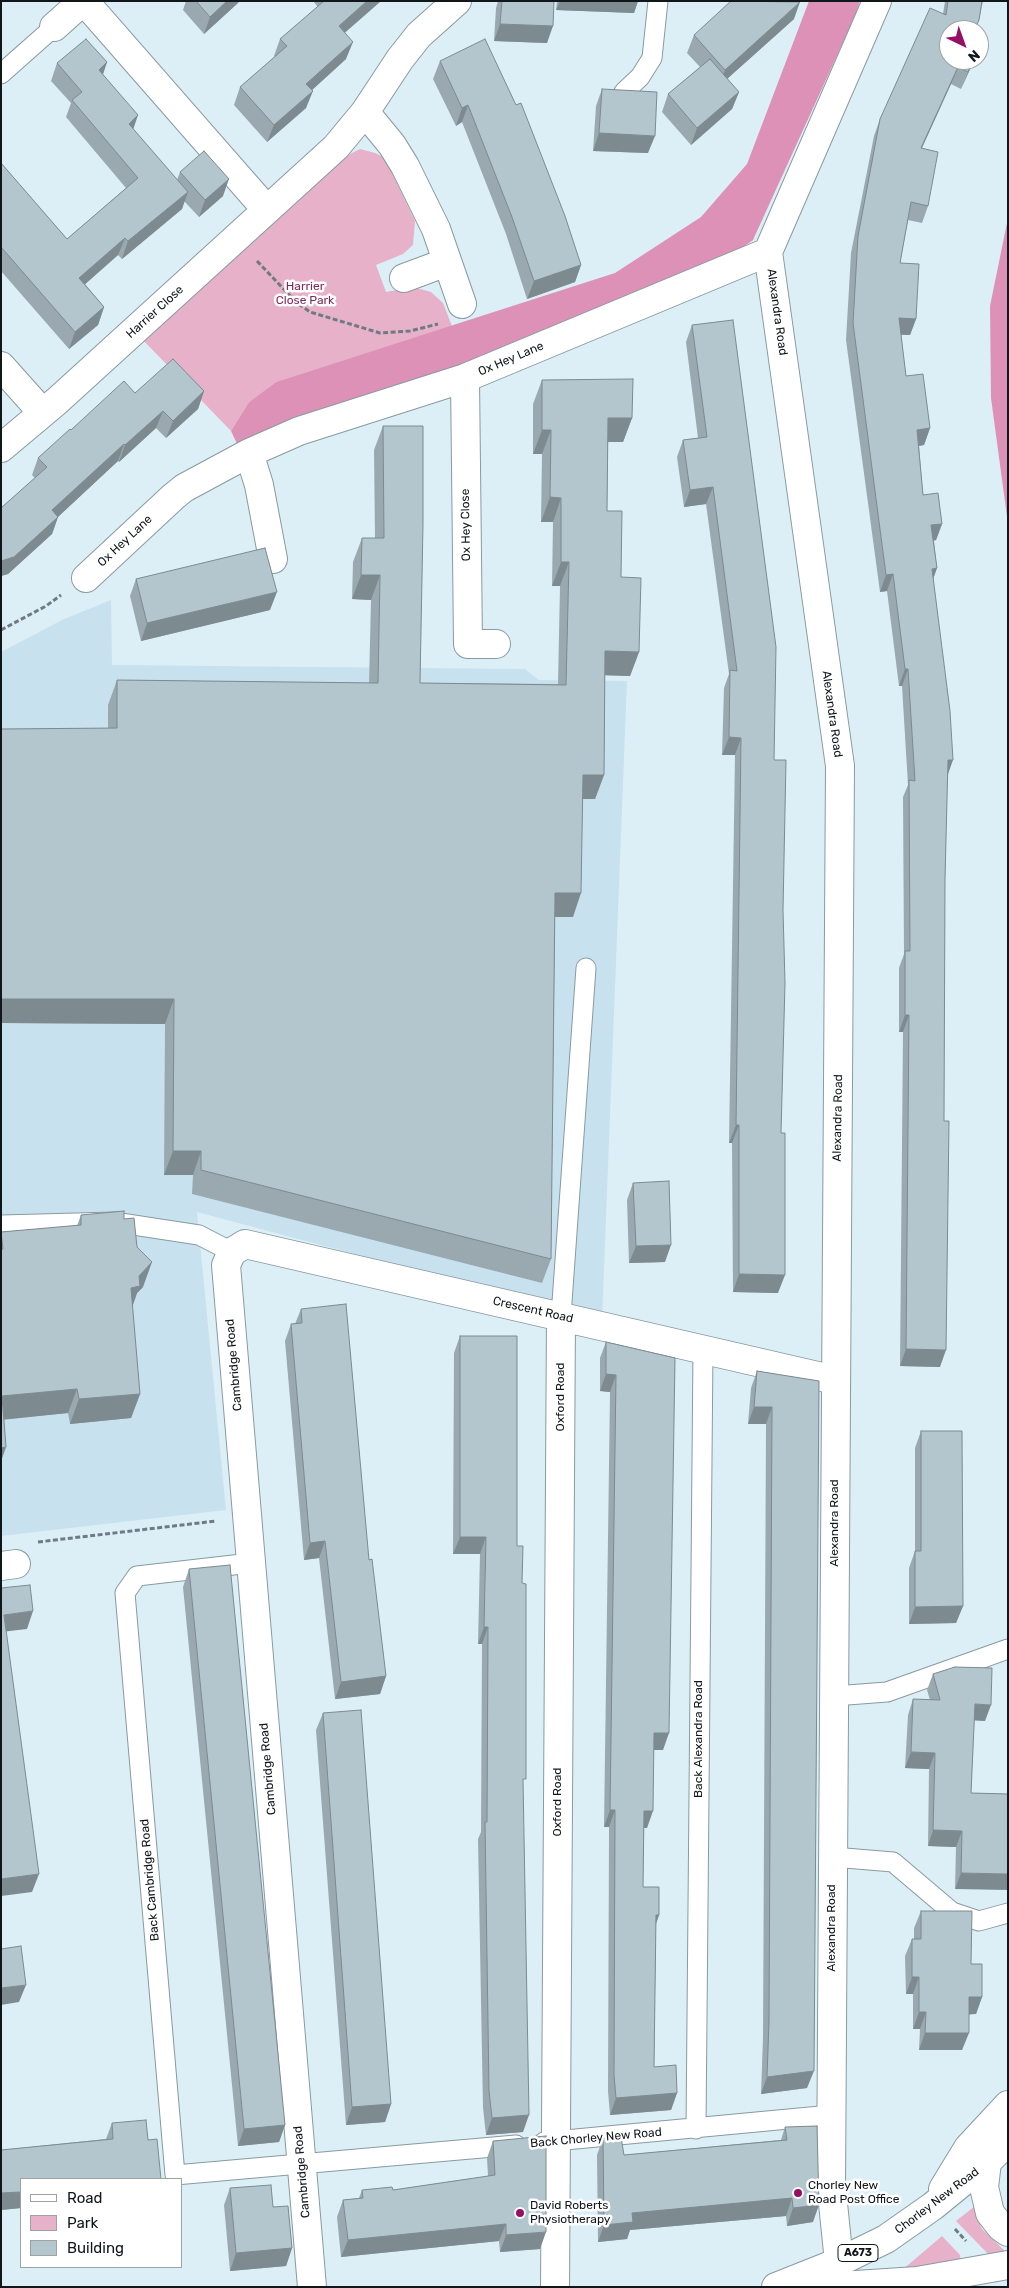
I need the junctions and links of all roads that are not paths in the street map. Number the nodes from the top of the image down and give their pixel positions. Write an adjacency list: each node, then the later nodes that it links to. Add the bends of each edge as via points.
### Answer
1 (83, 1): 5 (main road); 9 (main road)
2 (457, 1): 8 (main road, Harrier Close, via 419,34)
3 (658, 1): 7 (lane, via 652,58 640,77)
4 (877, 1): 10 (main road, Alexandra Road)
5 (54, 27): 6 (lane)
6 (1, 74)
7 (624, 92)
8 (366, 112): 9 (main road, Harrier Close, via 336,147); 11 (main road, via 405,166 436,228)
9 (266, 210): 16 (main road, Harrier Close)
10 (768, 252): 15 (main road, Ox Hey Lane); 27 (main road, Alexandra Road, via 840,766)
11 (447, 262): 12 (main road); 13 (main road)
12 (404, 278)
13 (462, 304)
14 (1, 366): 16 (main road)
15 (465, 378): 18 (main road, Ox Hey Lane, via 299,431); 21 (main road, Ox Hey Close, via 468,644)
16 (42, 412): 17 (main road, Harrier Close)
17 (1, 448)
18 (249, 453): 19 (main road, via 259,485); 20 (main road, Ox Hey Lane, via 184,488)
19 (273, 559)
20 (86, 578)
21 (496, 644)
22 (586, 968): 25 (lane)
23 (1, 1225): 24 (lane, via 114,1222 199,1235)
24 (232, 1252): 25 (main road, Crescent Road, via 245,1244); 28 (main road, Cambridge Road, via 226,1265)
25 (561, 1316): 26 (main road, Crescent Road); 36 (main road, Oxford Road)
26 (702, 1349): 27 (main road, Crescent Road); 35 (lane, Back Alexandra Road)
27 (835, 1380): 30 (main road, Alexandra Road)
28 (251, 1562): 39 (main road, Cambridge Road); 39 (lane, Back Cambridge Road, via 137,1576 125,1593 175,2174)
29 (1008, 1649): 30 (lane, via 887,1692)
30 (834, 1696): 31 (main road, Alexandra Road)
31 (833, 1857): 32 (lane, via 893,1862 952,1912 979,1921); 34 (main road, Alexandra Road)
32 (1008, 1912)
33 (1008, 2105): 40 (main road, A673, via 968,2148)
34 (831, 2116): 35 (lane, Back Chorley New Road); 42 (main road, Alexandra Road, via 831,2184)
35 (696, 2129): 36 (lane, Back Chorley New Road)
36 (555, 2141): 39 (lane, Back Chorley New Road); 45 (main road, Oxford Road)
37 (1008, 2141): 38 (main road, Chorley New Road / A673)
38 (987, 2162): 40 (main road, Chorley New Road / A673); 41 (main road, Chorley New Road, via 984,2186 990,2213)
39 (302, 2163): 44 (main road, Cambridge Road)
40 (933, 2206): 42 (main road, Chorley New Road / A673, via 886,2239)
41 (1008, 2232)
42 (839, 2262): 46 (main road, Chorley New Road / A673)
43 (1008, 2265): 47 (main road, via 917,2281)
44 (312, 2287)
45 (555, 2287)
46 (776, 2287)
47 (825, 2287)

